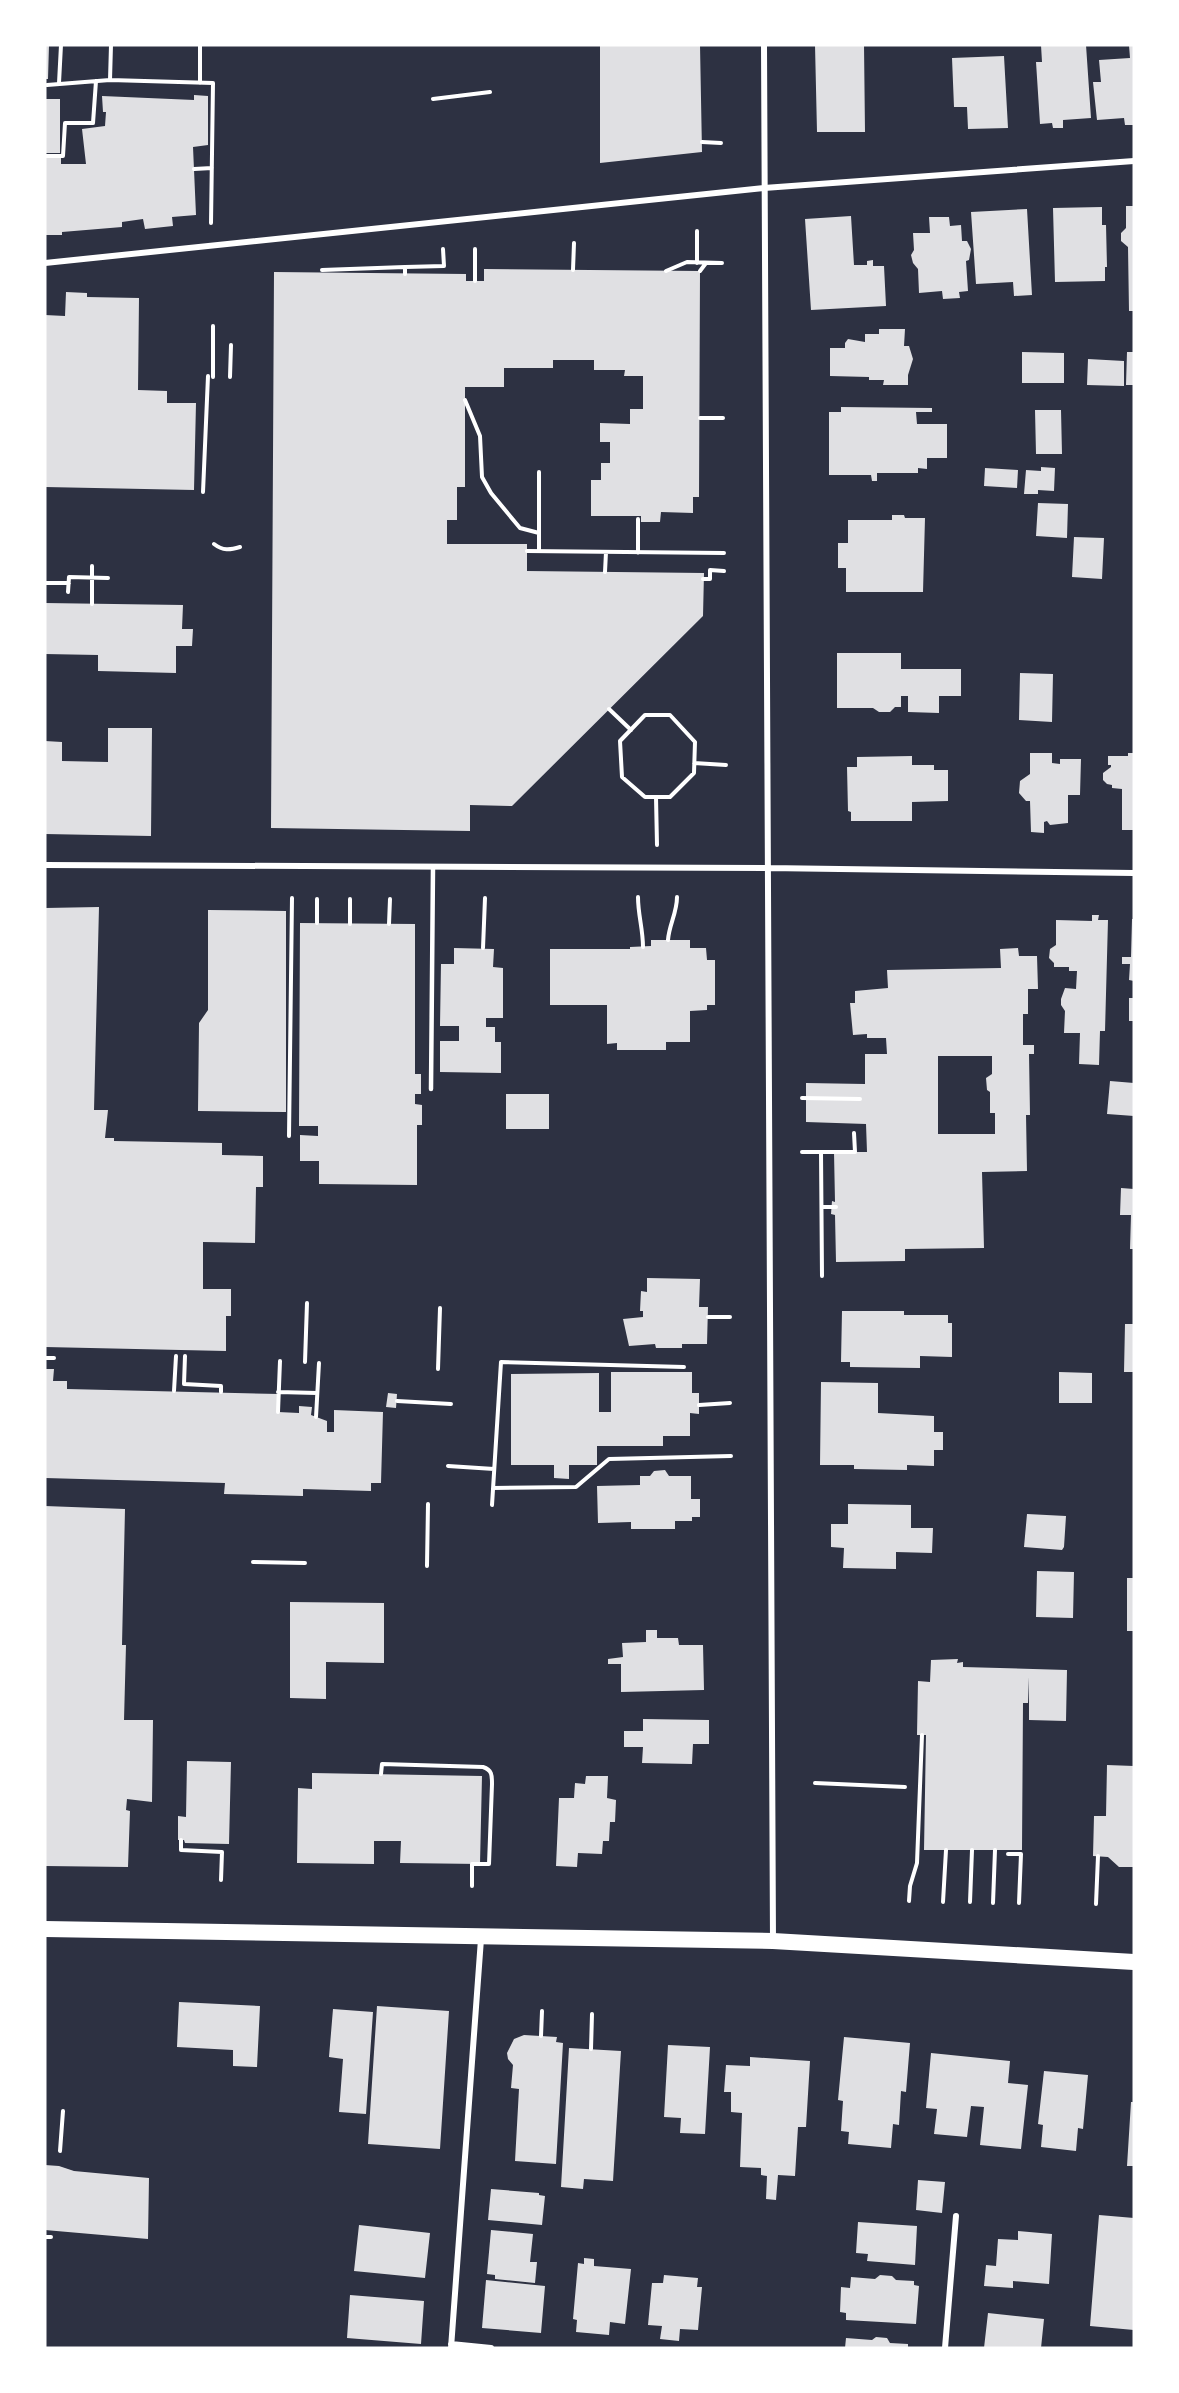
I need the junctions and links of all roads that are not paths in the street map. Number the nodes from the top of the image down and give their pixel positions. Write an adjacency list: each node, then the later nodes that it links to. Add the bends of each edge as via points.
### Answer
1 (764, 45): 3 (street)
2 (1134, 161): 3 (street)
3 (764, 188): 4 (street); 7 (street)
4 (45, 263)
5 (45, 865): 6 (street)
6 (433, 867): 7 (street); 9 (lane)
7 (768, 868): 8 (street); 12 (street)
8 (1134, 873)
9 (431, 1089)
10 (45, 1929): 11 (highway)
11 (481, 1935): 12 (highway); 15 (street)
12 (773, 1941): 13 (highway)
13 (1134, 1962)
14 (956, 2216): 17 (street)
15 (451, 2346): 16 (street)
16 (491, 2348)
17 (945, 2348)

